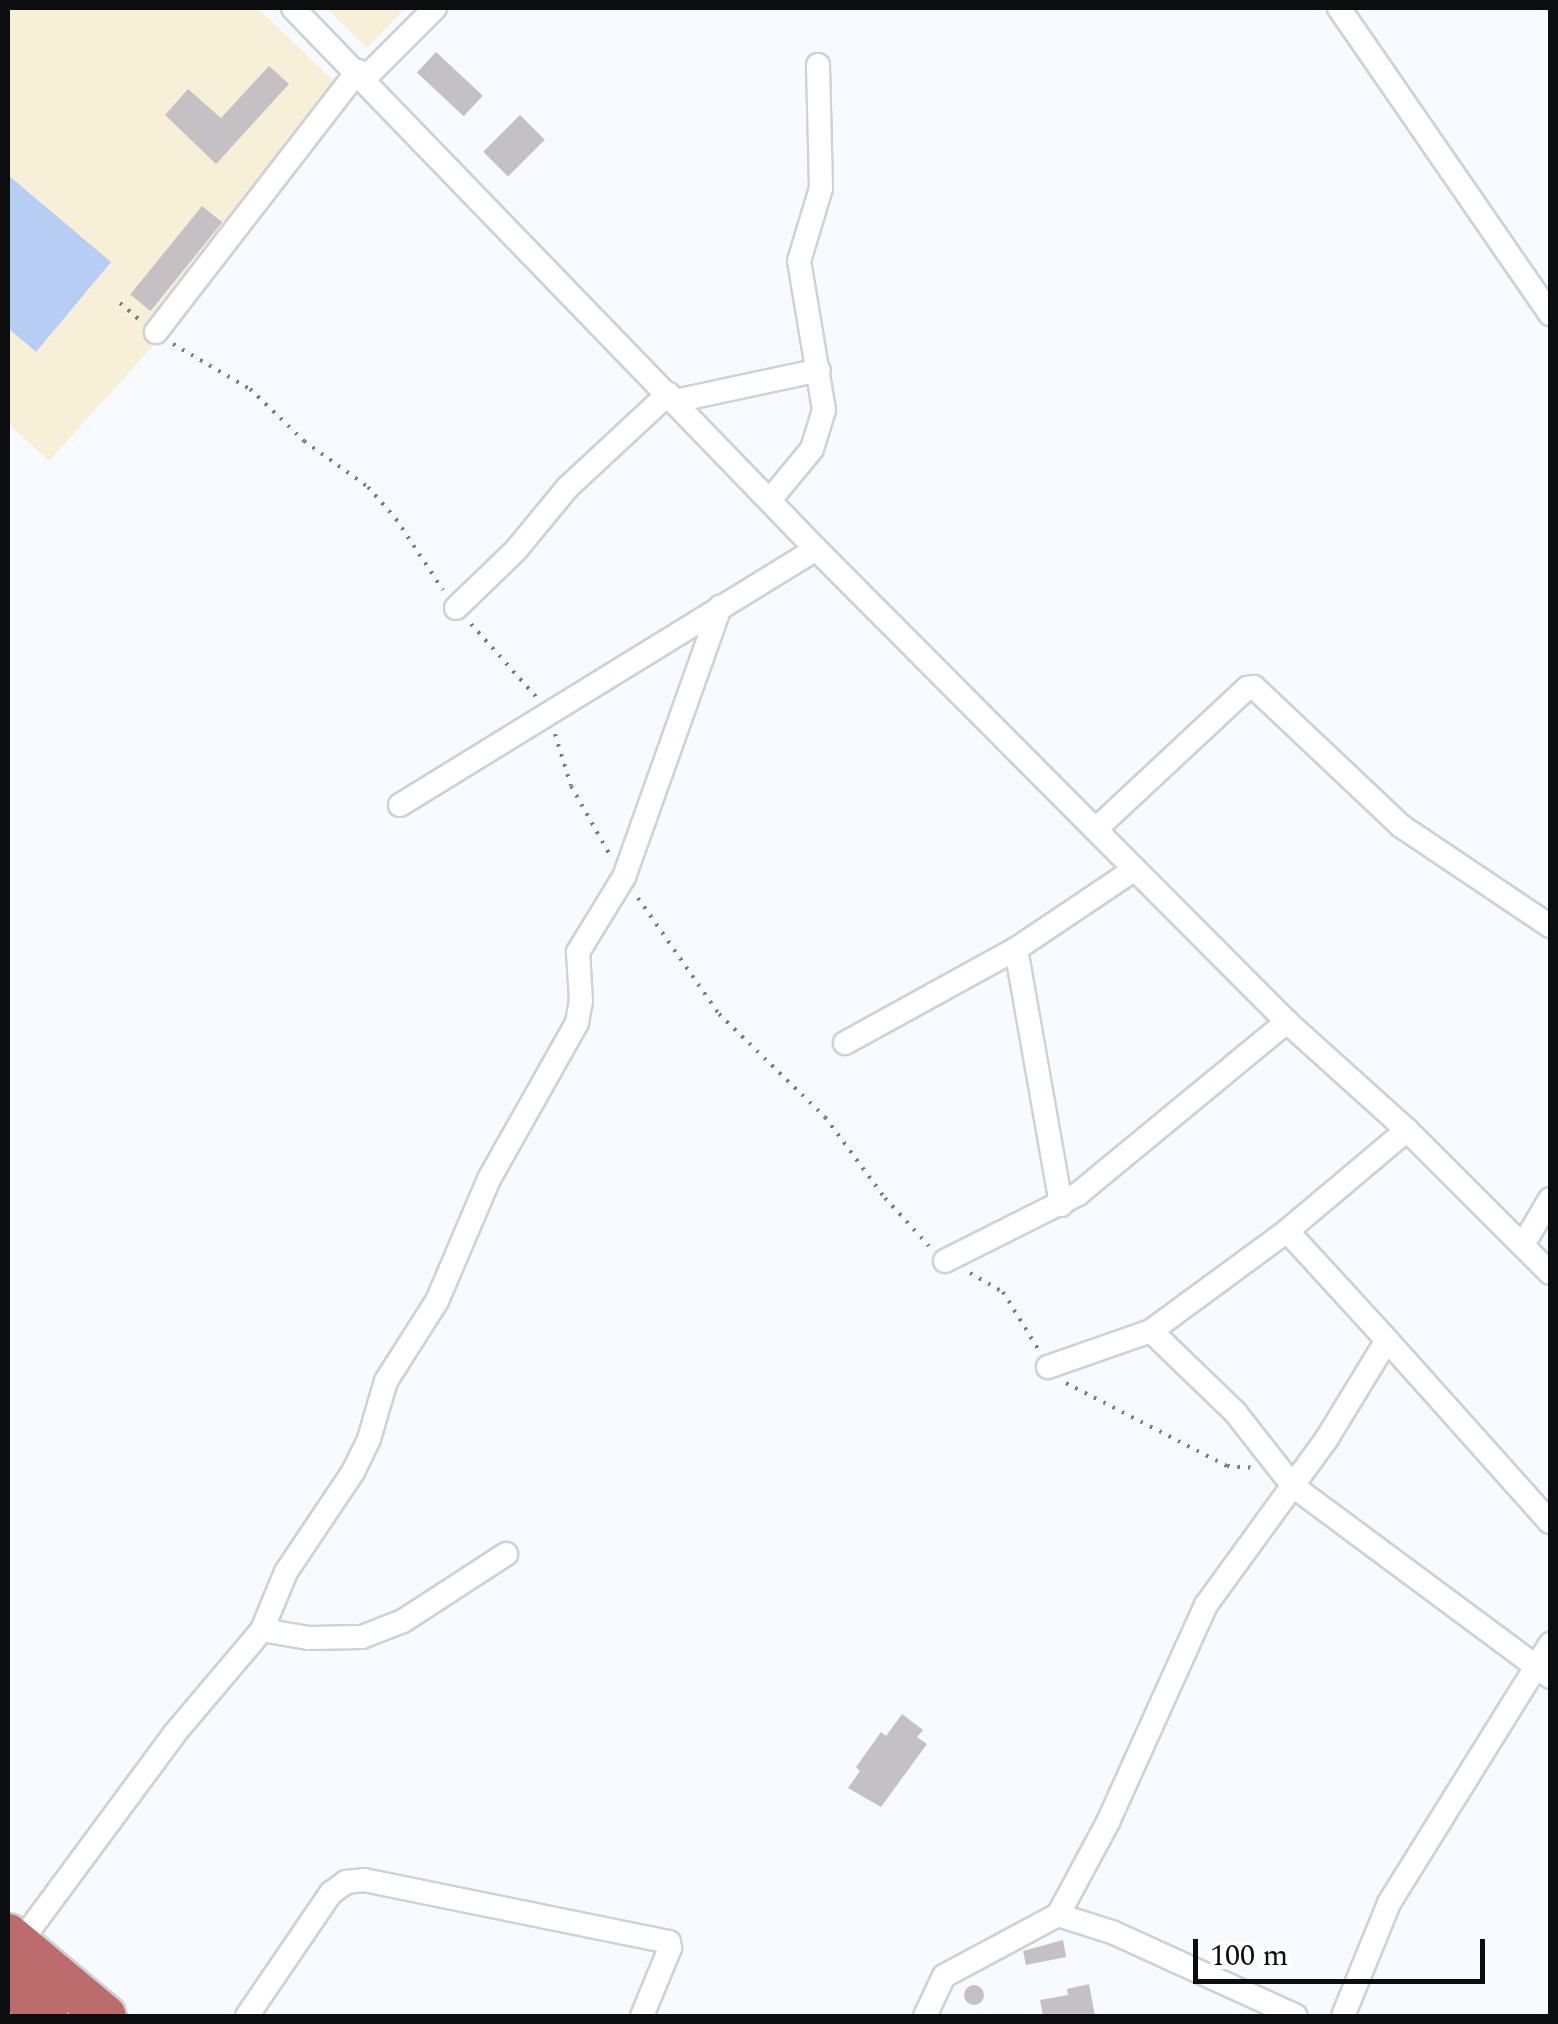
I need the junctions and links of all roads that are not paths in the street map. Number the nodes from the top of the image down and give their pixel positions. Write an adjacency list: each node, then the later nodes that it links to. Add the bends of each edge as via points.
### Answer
1 (294, 8): 5 (street)
2 (434, 8): 5 (street)
3 (1339, 8): 6 (street)
4 (818, 65): 8 (street, via 821,188 799,261)
5 (361, 74): 7 (street); 9 (street)
6 (1550, 314)
7 (156, 332)
8 (819, 370): 9 (street); 10 (street, via 820,430)
9 (671, 398): 10 (street); 13 (street, via 568,487)
10 (770, 500): 11 (street)
11 (816, 549): 12 (street); 15 (street)
12 (720, 606): 14 (street); 34 (street, via 624,877 578,952 577,1024 488,1178 437,1301 386,1381 353,1472 286,1572)
13 (456, 608)
14 (400, 805)
15 (1096, 830): 16 (street); 17 (street, via 1254,687 1390,816)
16 (1135, 868): 18 (street); 19 (street)
17 (1550, 926)
18 (1016, 948): 20 (street); 23 (street)
19 (1288, 1022): 21 (street); 23 (street)
20 (845, 1042)
21 (1407, 1130): 24 (street); 25 (street)
22 (1550, 1200): 25 (street)
23 (1061, 1204): 26 (street)
24 (1287, 1232): 28 (street); 29 (street)
25 (1524, 1243): 27 (street)
26 (945, 1261)
27 (1550, 1273)
28 (1151, 1331): 30 (street); 31 (street, via 1235,1412)
29 (1387, 1340): 31 (street); 32 (street)
30 (1048, 1367)
31 (1293, 1486): 36 (street); 37 (street, via 1206,1606)
32 (1550, 1522)
33 (506, 1554): 34 (street, via 402,1621 362,1638)
34 (262, 1630): 38 (street, via 174,1733)
35 (1550, 1644): 36 (street)
36 (1544, 1671): 46 (street, via 1388,1902)
37 (1058, 1915): 39 (street, via 1112,1932); 44 (street, via 944,1976)
38 (11, 1954): 40 (highway); 41 (highway)
39 (1268, 2009): 45 (street)
40 (48, 2016)
41 (106, 2016)
42 (247, 2016): 43 (street, via 332,1893 364,1880 669,1942)
43 (642, 2016)
44 (925, 2016)
45 (1296, 2016)
46 (1344, 2016)

